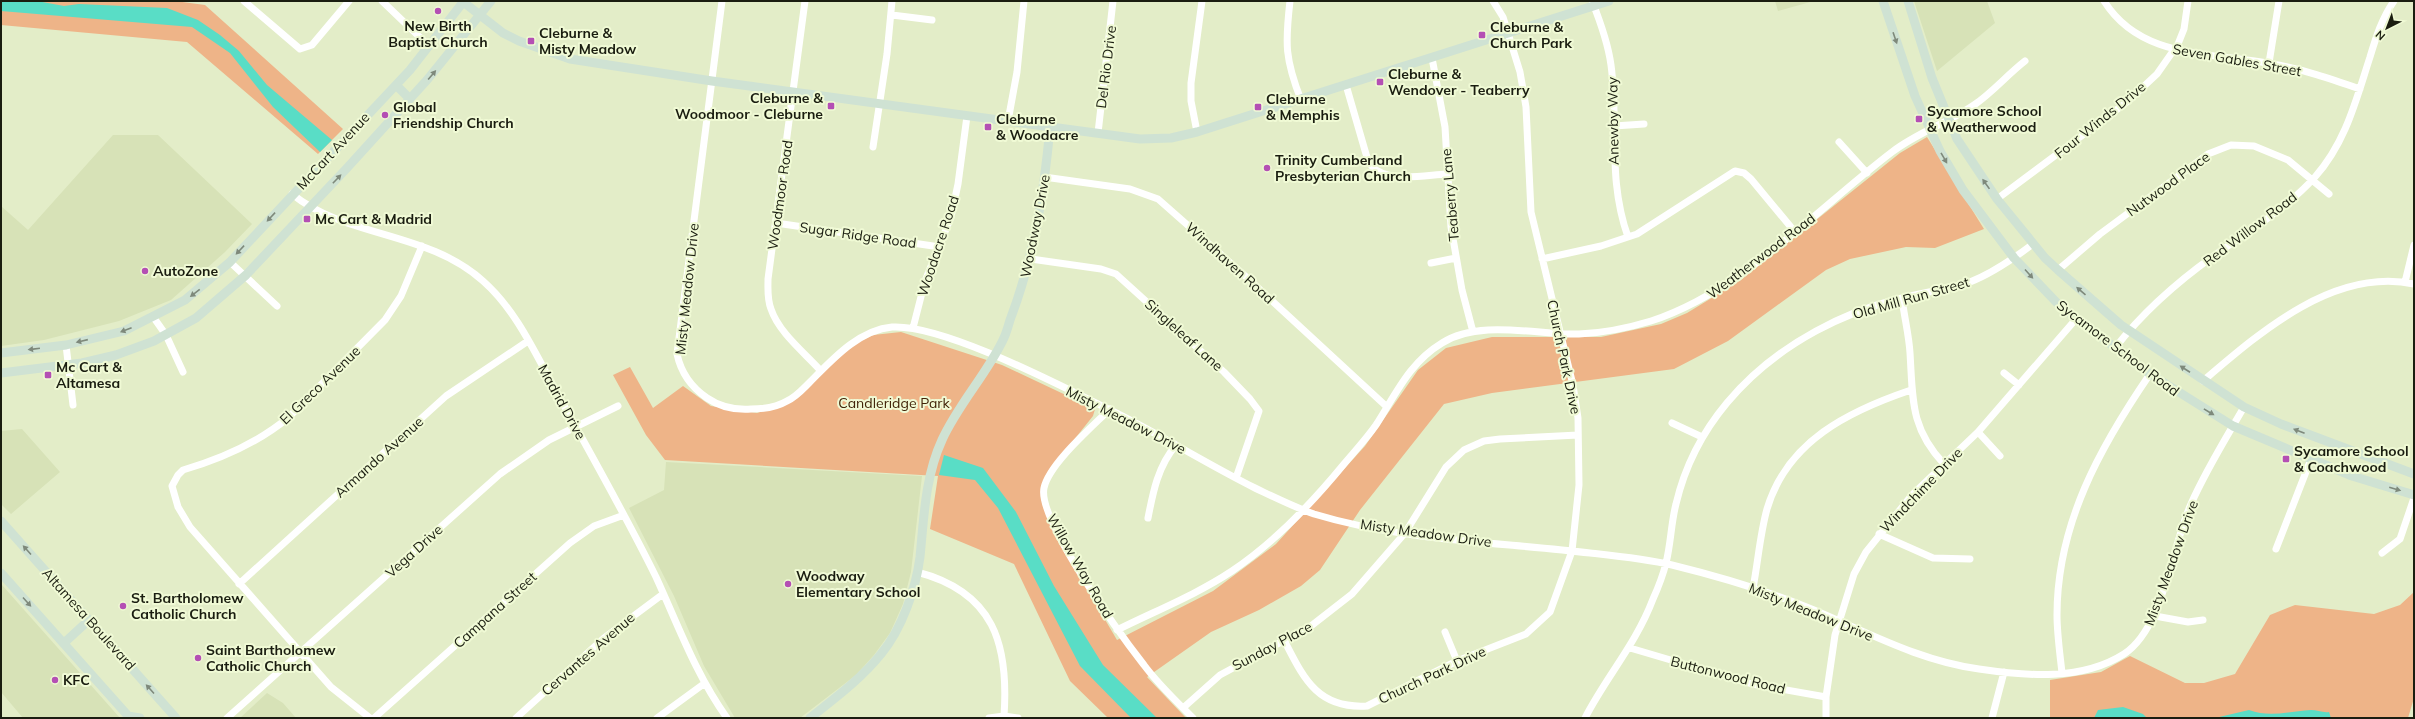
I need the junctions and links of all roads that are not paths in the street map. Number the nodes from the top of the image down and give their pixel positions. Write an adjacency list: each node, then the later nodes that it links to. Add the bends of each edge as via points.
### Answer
1 (244, 1): 2 (street, via 300,49 312,44)
2 (349, 1)
3 (382, 1): 26 (street)
4 (463, 1): 23 (main road); 26 (main road, McCart Avenue)
5 (491, 1): 23 (main road, McCart Avenue)
6 (722, 1): 31 (street, Misty Meadow Drive)
7 (805, 1): 35 (street, Woodmoor Road)
8 (892, 1): 22 (street)
9 (1024, 1): 41 (street, via 1017,72)
10 (1113, 1): 47 (street, Del Rio Drive)
11 (1202, 1): 46 (street, via 1191,83 1191,101)
12 (1290, 1): 37 (street, via 1287,58)
13 (1493, 1): 25 (street, Church Park Drive)
14 (1609, 1): 21 (main road)
15 (1883, 1): 45 (main road, Sycamore School Road, one-way to 45, via 1914,96)
16 (1908, 1): 40 (main road, Sycamore School Road)
17 (2104, 1): 27 (street, Seven Gables Street, via 2119,20 2133,31 2153,43)
18 (2188, 1): 27 (street, Four Winds Drive, via 2184,28)
19 (2279, 1): 30 (street)
20 (2394, 1): 34 (street, Red Willow Road, via 2376,36)
21 (1593, 3): 25 (main road); 43 (street, Anewby Way, via 1612,66)
22 (892, 14): 24 (street); 38 (street)
23 (478, 15): 31 (main road, via 519,42 570,59); 36 (main road, McCart Avenue, one-way to 23)
24 (932, 20)
25 (1509, 33): 28 (main road); 68 (street, Church Park Drive, via 1526,106 1528,189)
26 (429, 46): 32 (main road, McCart Avenue)
27 (2174, 50): 30 (street, Seven Gables Street); 56 (street, Four Winds Drive, via 2157,74 2127,102)
28 (1432, 58): 33 (main road); 51 (street, Teaberry Lane, via 1445,127)
29 (2025, 61): 40 (street, Weatherwood Road, via 1977,103)
30 (2269, 63): 34 (street, Seven Gables Street, via 2296,68)
31 (712, 81): 35 (main road); 90 (street, Misty Meadow Drive, via 679,332 679,365 691,384 708,399 725,407 746,410 786,402)
32 (396, 85): 36 (main road); 54 (main road, McCart Avenue)
33 (1346, 85): 37 (main road); 51 (street, via 1370,165 1388,175)
34 (2360, 89): 53 (street, Red Willow Road, via 2343,137)
35 (793, 92): 38 (main road); 58 (street, Woodmoor Road)
36 (410, 99): 57 (main road, McCart Avenue, one-way to 36)
37 (1300, 100): 46 (main road)
38 (879, 104): 39 (main road); 49 (street)
39 (967, 116): 41 (main road); 64 (street, Woodacre Road, via 958,184)
40 (1948, 120): 45 (street, Weatherwood Road); 56 (main road, Sycamore School Road, one-way to 40, via 1957,139)
41 (1008, 121): 44 (main road)
42 (1644, 124): 43 (street)
43 (1614, 126): 60 (street, Anewby Way, via 1613,164 1616,193)
44 (1050, 127): 47 (main road); 52 (main road, Woodway Drive)
45 (1929, 128): 50 (street, Weatherwood Road); 66 (main road, Sycamore School Road, one-way to 66, via 1963,190)
46 (1197, 132): 47 (main road, via 1156,139)
47 (1098, 134)
48 (1839, 142): 50 (street)
49 (873, 147)
50 (1867, 173): 59 (street, Weatherwood Road)
51 (1447, 174): 65 (street, Teaberry Lane)
52 (1044, 177): 67 (main road, Woodway Drive); 100 (street, Windhaven Road, via 1130,188 1158,199)
53 (2312, 180): 55 (street, Nutwood Place); 71 (street, Nutwood Place, via 2288,160 2254,146 2231,145 2217,149 2100,234); 80 (street, Red Willow Road, via 2272,215 2175,285)
54 (292, 194): 57 (street, Madrid Drive); 69 (main road, McCart Avenue, one-way to 69)
55 (2330, 194)
56 (1997, 199): 61 (main road, Sycamore School Road)
57 (310, 207): 63 (street, Madrid Drive); 72 (main road, McCart Avenue)
58 (776, 223): 64 (street, Sugar Ridge Road); 90 (street, Woodmoor Road, via 768,278 771,310 784,331)
59 (1795, 232): 60 (street, via 1751,179 1744,173 1735,171 1659,221); 82 (street, Weatherwood Road, via 1721,289 1679,311 1649,322 1598,332)
60 (1628, 238): 68 (street)
61 (2033, 244): 66 (street, Old Mill Run Street); 71 (main road, Sycamore School Road)
62 (2414, 245): 73 (street)
63 (422, 246): 84 (street, Madrid Drive, via 452,258 484,281 514,317); 129 (street, El Greco Avenue, via 401,296 385,320 289,417 276,428 238,450 183,470 176,478 172,492 182,516)
64 (940, 247): 79 (street, Woodacre Road, via 925,281)
65 (1456, 258): 70 (street); 81 (street, Teaberry Lane)
66 (2014, 258): 75 (street, Old Mill Run Street, via 1998,269 1968,282); 78 (main road, Sycamore School Road, one-way to 78, via 2040,287)
67 (1031, 259): 88 (main road, Woodway Drive, via 1003,341); 114 (street, Singleleaf Lane, via 1101,269 1116,274 1224,372 1250,399 1258,411)
68 (1542, 259): 82 (street, Church Park Drive)
69 (230, 262): 72 (street); 77 (main road, McCart Avenue, one-way to 77, via 185,300)
70 (1431, 263)
71 (2058, 270): 80 (main road, Sycamore School Road, one-way to 71)
72 (246, 275): 76 (street); 83 (main road, McCart Avenue, via 196,318)
73 (2405, 282): 74 (street); 95 (street, via 2372,283 2327,295 2289,314 2265,330)
74 (2414, 284)
75 (1902, 298): 97 (street, via 1910,352); 108 (street, Old Mill Run Street, via 1832,323 1766,364 1733,397)
76 (277, 306)
77 (154, 318): 83 (street); 85 (main road, McCart Avenue, one-way to 85, via 124,331)
78 (2076, 319): 86 (main road, Sycamore School Road); 96 (street, Windchime Drive)
79 (913, 328): 88 (street, Misty Meadow Drive); 90 (street, Misty Meadow Drive, via 890,327 875,331 854,342)
80 (2129, 330): 86 (street, Red Willow Road); 95 (main road, Sycamore School Road, one-way to 80)
81 (1473, 332): 82 (street, Weatherwood Road); 100 (street, Weatherwood Road, via 1455,336 1430,350 1411,368)
82 (1560, 332): 107 (street, Church Park Drive, via 1573,385)
83 (166, 334): 89 (main road, McCart Avenue, via 116,355); 91 (street)
84 (528, 341): 104 (street, Madrid Drive); 129 (street, Armando Avenue, via 446,396)
85 (66, 345): 87 (main road, McCart Avenue, one-way to 87); 89 (street)
86 (2115, 348): 94 (main road, Sycamore School Road)
87 (1, 354)
88 (994, 356): 102 (street, Misty Meadow Drive); 127 (main road, Woodway Drive, via 942,441 931,469)
89 (69, 364): 93 (main road, McCart Avenue); 98 (street)
90 (821, 371)
91 (183, 372)
92 (2004, 372): 96 (street)
93 (1, 373)
94 (2150, 374): 105 (main road, Sycamore School Road, one-way to 105); 144 (street, via 2120,417 2095,461 2070,526 2064,552 2057,615)
95 (2203, 381): 101 (main road, Sycamore School Road)
96 (2019, 385): 106 (street, Windchime Drive)
97 (1911, 390): 112 (street, via 1918,426); 130 (street, via 1850,414 1811,441 1789,465 1767,510)
98 (73, 405)
99 (618, 406): 104 (street, Vega Drive)
100 (1387, 407): 116 (street, Weatherwood Road, via 1375,427)
101 (2244, 407): 105 (street, Misty Meadow Drive); 113 (main road, Sycamore School Road, one-way to 101, via 2281,424)
102 (1110, 410): 109 (street, Misty Meadow Drive); 136 (street, Willow Way Road, via 1065,454 1049,477 1043,495 1052,522)
103 (1672, 423): 108 (street)
104 (575, 426): 117 (street, Madrid Drive); 141 (street, Vega Drive, via 527,453 500,474)
105 (2233, 426): 111 (main road, Sycamore School Road); 132 (street, Misty Meadow Drive, via 2190,506)
106 (1978, 432): 110 (street); 112 (street, Windchime Drive)
107 (1578, 435): 120 (street, Sunday Place, via 1500,438 1484,441 1464,450 1446,467); 123 (street, Church Park Drive, via 1579,485)
108 (1702, 437): 126 (street, Old Mill Run Street, via 1683,477 1675,505)
109 (1176, 445): 114 (street, Misty Meadow Drive); 118 (street, via 1165,457 1157,478)
110 (2000, 456)
111 (2312, 460): 115 (main road, Sycamore School Road, one-way to 115); 122 (street)
112 (1944, 464): 121 (street, Windchime Drive, via 1912,495)
113 (2414, 474)
114 (1236, 478): 116 (street, Misty Meadow Drive)
115 (2414, 496): 124 (street, via 2400,539)
116 (1305, 510): 120 (street, Misty Meadow Drive); 136 (street, Weatherwood Road, via 1232,571)
117 (624, 515): 131 (street, Madrid Drive); 154 (street, Campana Street, via 594,526 570,543)
118 (1148, 518)
119 (1, 521): 133 (main road, Altamesa Boulevard, one-way to 119)
120 (1405, 533): 123 (street, Misty Meadow Drive); 138 (street, Sunday Place, via 1352,594 1311,626)
121 (1879, 534): 125 (street, via 1933,558); 135 (street, Windchime Drive, via 1854,574)
122 (2276, 549)
123 (1572, 551): 126 (street, Misty Meadow Drive); 142 (street, Church Park Drive, via 1556,599 1544,619 1526,634)
124 (2382, 553)
125 (1970, 559)
126 (1666, 564): 130 (street, Misty Meadow Drive); 140 (street, Old Mill Run Street, via 1643,624)
127 (917, 572): 148 (street, via 951,584 968,596 980,608 996,633 1004,664); 158 (main road, Woodway Drive, via 904,614 884,651 857,679)
128 (1, 573): 139 (main road, one-way to 139)
129 (239, 584): 141 (street)
130 (1753, 588): 135 (street, Misty Meadow Drive)
131 (662, 594): 145 (street, Madrid Drive); 155 (street, Cervantes Avenue, via 604,638)
132 (2155, 616): 134 (street, via 2188,622); 144 (street, Misty Meadow Drive, via 2143,636 2122,656 2104,665)
133 (89, 620): 139 (main road); 151 (main road, Altamesa Boulevard, one-way to 133)
134 (2203, 620)
135 (1840, 622): 143 (street, Misty Meadow Drive, via 1933,659); 146 (street, Windchime Drive, via 1835,635)
136 (1117, 630): 147 (street, Willow Way Road)
137 (1445, 632): 142 (street)
138 (1285, 642): 142 (street, Church Park Drive, via 1307,683 1337,703 1355,706 1366,706 1381,700); 147 (street, Sunday Place, via 1230,668)
139 (64, 643): 149 (main road)
140 (1630, 648): 146 (street, Buttonwood Road, via 1752,684); 162 (street, Old Mill Run Street)
141 (300, 653): 152 (street, Vega Drive); 153 (street, via 331,687)
142 (1457, 661)
143 (2004, 672): 144 (street, Misty Meadow Drive, via 2038,675); 164 (street)
144 (2062, 673)
145 (705, 683): 156 (street); 157 (street, Madrid Drive)
146 (1826, 697): 163 (street, Windchime Drive)
147 (1183, 708): 161 (street, Willow Way Road)
148 (1004, 716): 159 (street); 160 (street)
149 (129, 717): 150 (main road)
150 (140, 718)
151 (176, 718)
152 (227, 718)
153 (370, 718)
154 (374, 718)
155 (516, 718)
156 (656, 718)
157 (727, 718)
158 (810, 718)
159 (989, 718)
160 (1018, 718)
161 (1193, 718)
162 (1585, 718)
163 (1826, 718)
164 (1992, 718)

